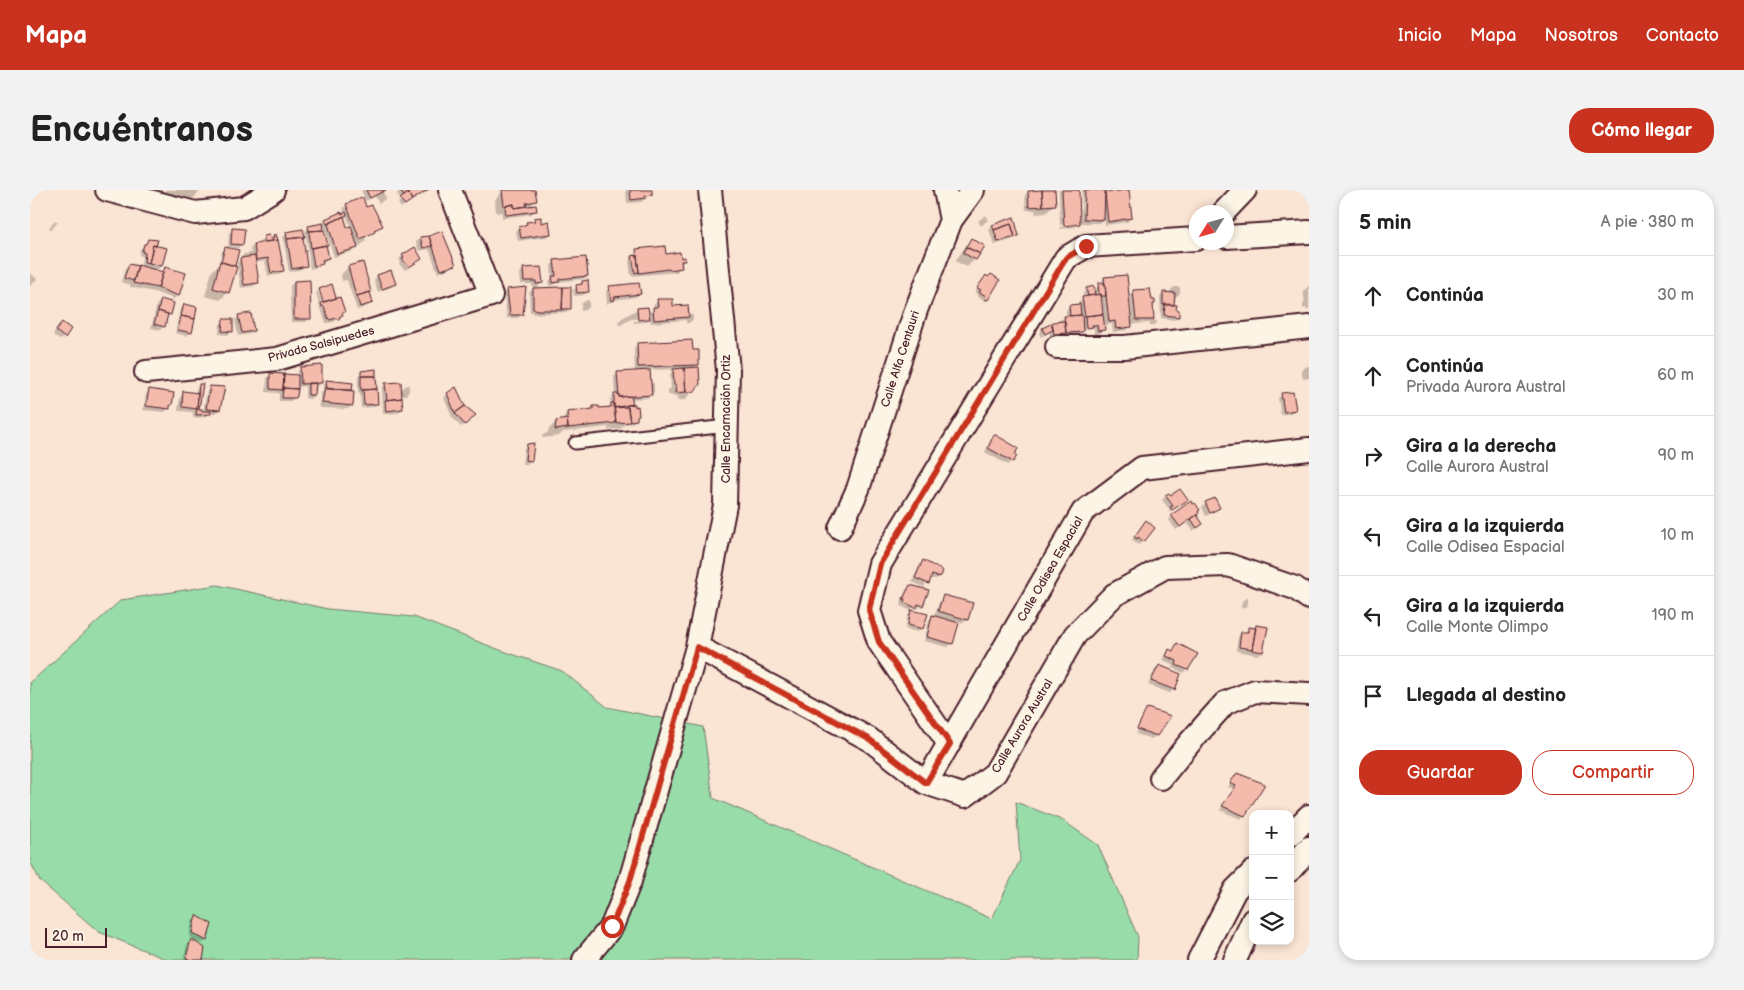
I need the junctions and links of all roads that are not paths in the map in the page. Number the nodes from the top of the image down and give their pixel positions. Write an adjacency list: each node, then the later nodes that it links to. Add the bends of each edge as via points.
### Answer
1 (107, 190): 2 (street, via 195,213 244,208)
2 (273, 190)
3 (710, 190): 16 (street, Calle Encarnación Ortiz, via 728,370)
4 (944, 190): 9 (street)
5 (973, 190): 9 (street, Calle Alfa Centauri)
6 (1246, 190): 8 (street)
7 (452, 194): 15 (street, Privada Salsipuedes, via 491,295 277,359)
8 (1231, 205)
9 (951, 220): 19 (street, Calle Alfa Centauri, via 916,310 858,489)
10 (1309, 232): 11 (street)
11 (1234, 237)
12 (1189, 239): 23 (street, via 1086,246 1066,258 880,564 869,610 879,642)
13 (1309, 327): 14 (street, via 1125,347)
14 (1058, 347)
15 (146, 372)
16 (727, 426): 17 (lane); 21 (street, Calle Encarnación Ortiz, via 725,505)
17 (575, 443)
18 (1309, 449): 23 (street, Calle Odisea Espacial, via 1142,468 1083,512)
19 (840, 528)
20 (1309, 598): 25 (street, Calle Aurora Austral, via 1295,588 1228,564 1165,567 1114,595 1076,635 995,773 965,796)
21 (697, 647): 25 (street, Calle Aurora Austral, via 869,739); 30 (street, Calle Encarnación Ortiz, via 630,881 612,926)
22 (1309, 694): 24 (street, via 1255,691 1225,703)
23 (950, 744): 25 (street, Calle Odisea Espacial)
24 (1161, 778)
25 (926, 783)
26 (1309, 816): 27 (street)
27 (1294, 831)
28 (1249, 876): 31 (street, via 1235,890)
29 (1249, 929): 32 (street)
30 (584, 960)
31 (1199, 960)
32 (1235, 960)

